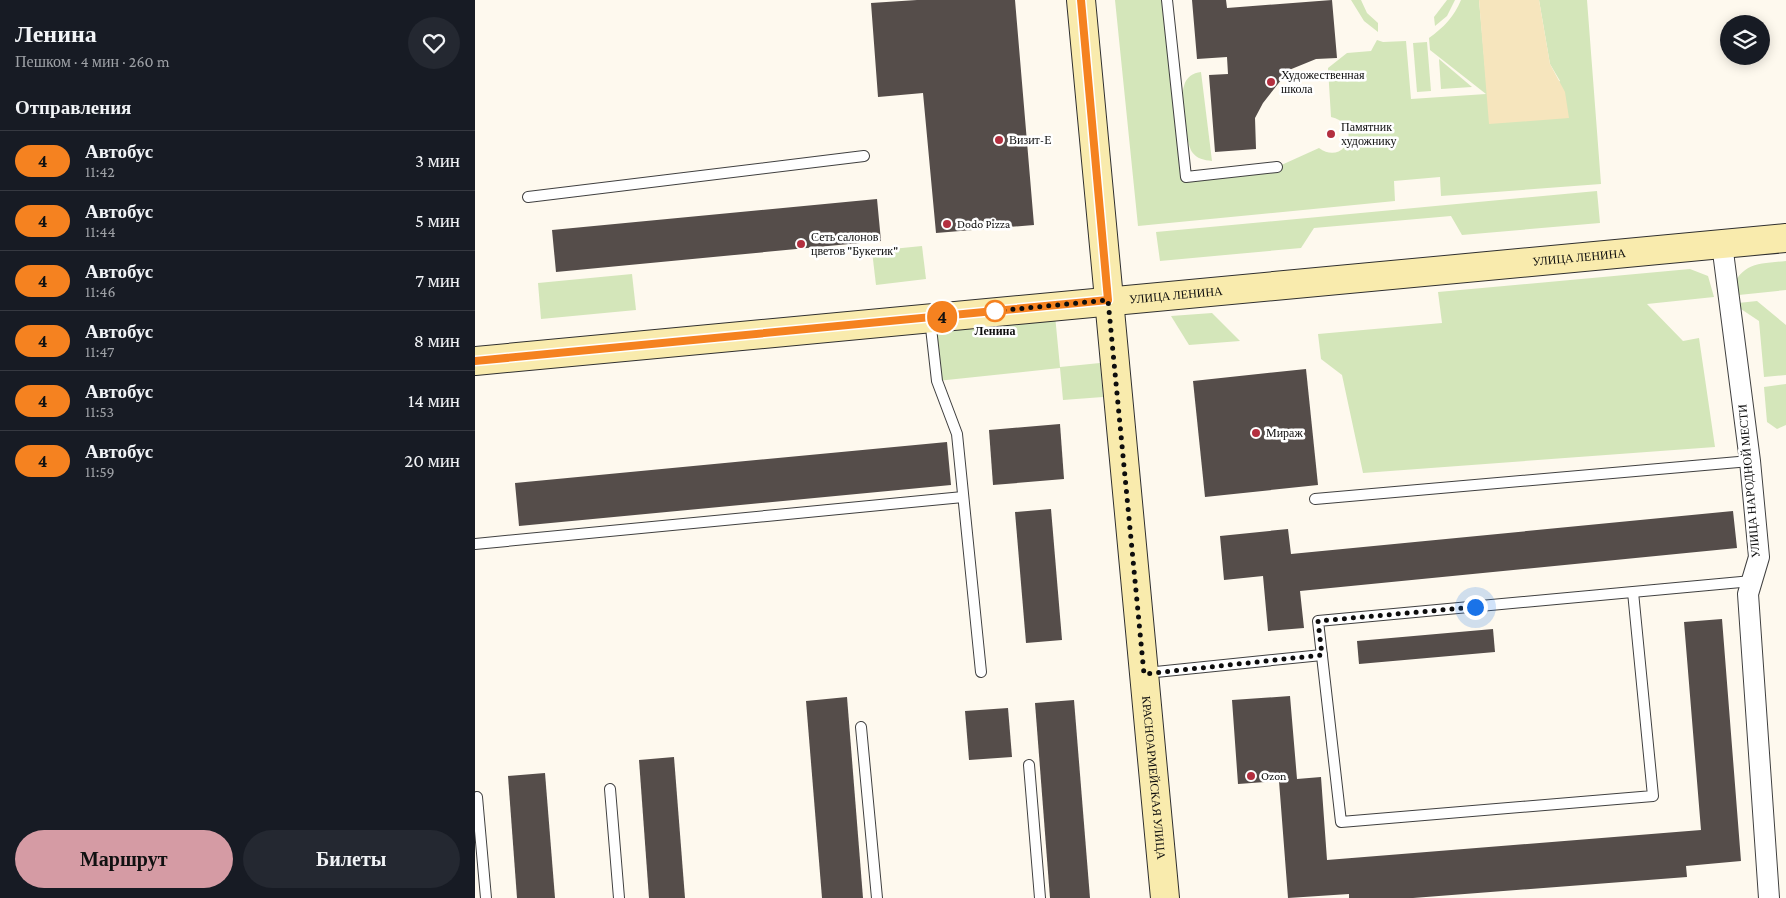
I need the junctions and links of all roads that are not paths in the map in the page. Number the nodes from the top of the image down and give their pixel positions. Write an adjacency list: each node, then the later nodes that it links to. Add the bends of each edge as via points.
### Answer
1 (1081, 0): 8 (street, КРАСНОАРМЕЙСКАЯ УЛИЦА)
2 (1167, 0): 4 (lane, via 1186,177)
3 (864, 156): 5 (lane)
4 (1277, 167)
5 (529, 197)
6 (1786, 238): 7 (street, УЛИЦА ЛЕНИНА)
7 (1722, 244): 8 (street, УЛИЦА ЛЕНИНА); 11 (street, УЛИЦА НАРОДНОЙ МЕСТИ)
8 (1108, 300): 9 (street, УЛИЦА ЛЕНИНА); 19 (street, КРАСНОАРМЕЙСКАЯ УЛИЦА)
9 (930, 318): 10 (street, УЛИЦА ЛЕНИНА); 12 (lane, via 937,381 957,434)
10 (475, 360)
11 (1750, 461): 13 (lane); 15 (street, УЛИЦА НАРОДНОЙ МЕСТИ, via 1759,557)
12 (963, 497): 14 (lane); 18 (lane)
13 (1315, 499)
14 (475, 544)
15 (1752, 581): 16 (lane); 29 (street, УЛИЦА НАРОДНОЙ МЕСТИ, via 1749,594)
16 (1633, 592): 17 (lane, via 1318,621); 17 (lane, via 1653,796 1341,822)
17 (1322, 655): 19 (lane)
18 (981, 672)
19 (1144, 674): 28 (street, КРАСНОАРМЕЙСКАЯ УЛИЦА)
20 (861, 727): 26 (lane)
21 (1029, 765): 27 (lane)
22 (610, 789): 25 (lane)
23 (477, 797): 24 (lane)
24 (486, 898)
25 (619, 898)
26 (877, 898)
27 (1040, 898)
28 (1165, 898)
29 (1769, 898)

